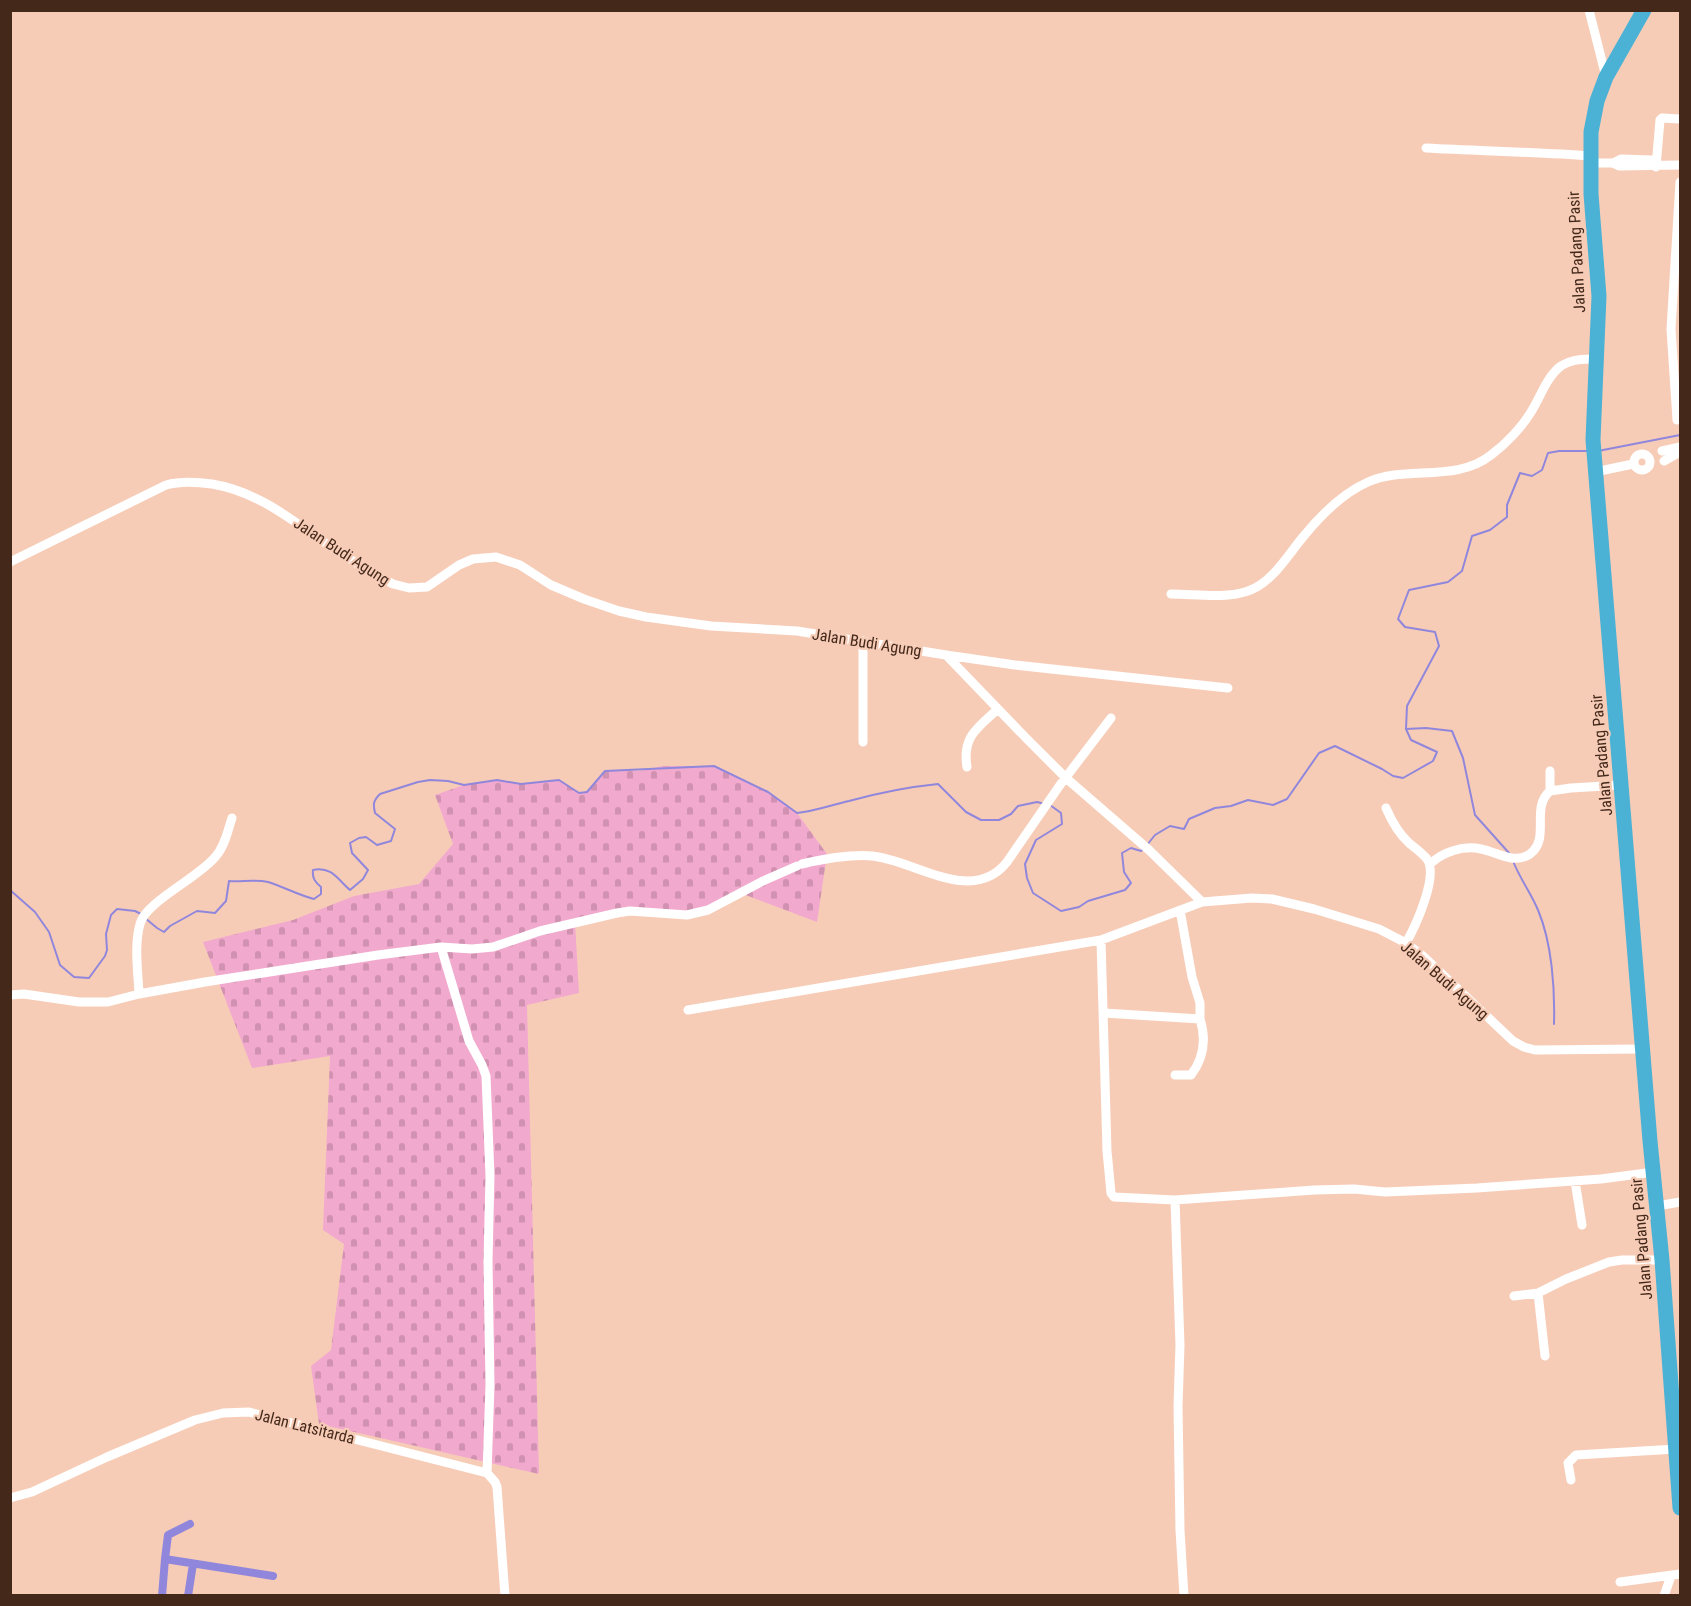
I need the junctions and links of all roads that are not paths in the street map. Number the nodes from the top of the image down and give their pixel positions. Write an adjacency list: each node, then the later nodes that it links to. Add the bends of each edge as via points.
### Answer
1 (1589, 10): 3 (street)
2 (1644, 10): 3 (highway, Jalan Padang Pasir)
3 (1606, 77): 6 (highway, Jalan Padang Pasir, via 1597,101)
4 (1680, 119): 7 (street, via 1660,120)
5 (1426, 148): 6 (street, via 1532,151)
6 (1590, 159): 7 (street, via 1619,166); 12 (highway, Jalan Padang Pasir, via 1599,287)
7 (1658, 164): 8 (street)
8 (1680, 165)
9 (1680, 182): 10 (street)
10 (1677, 268): 11 (street)
11 (1676, 330): 13 (street)
12 (1596, 359): 20 (highway, Jalan Padang Pasir); 22 (street, via 1561,366 1525,420 1484,460 1449,470 1399,474 1364,483 1319,519 1282,564 1255,588 1232,594)
13 (1679, 409): 14 (street)
14 (1677, 420)
15 (1680, 447): 16 (street)
16 (1654, 452): 18 (street, via 1650,461); 19 (street, via 1636,455)
17 (1680, 452): 18 (street)
18 (1657, 463): 19 (street, via 1640,470)
19 (1633, 464): 20 (street)
20 (1595, 468): 32 (highway, Jalan Padang Pasir)
21 (10, 562): 23 (street, Jalan Budi Agung, via 166,485 204,483 226,486 266,502 335,549 401,586 427,587 459,566 496,557 520,565 551,585 628,613 680,623 797,631)
22 (1171, 594)
23 (863, 641): 24 (street, Jalan Budi Agung); 28 (street)
24 (946, 655): 25 (street, Jalan Budi Agung); 26 (street)
25 (1228, 688)
26 (998, 710): 29 (street, via 971,735); 31 (street)
27 (1111, 718): 31 (street)
28 (863, 742)
29 (967, 767)
30 (1550, 771): 33 (street)
31 (1066, 777): 37 (street); 41 (street, via 1000,870 984,880 952,879 871,856 842,858 799,865 708,910 687,915 630,911 540,931 493,947)
32 (1622, 785): 33 (street); 47 (highway, Jalan Padang Pasir)
33 (1550, 791): 36 (street, via 1541,804 1537,845 1527,856 1512,858 1483,849 1465,849)
34 (1386, 808): 36 (street, via 1400,834)
35 (232, 818): 42 (street, via 218,855 140,921)
36 (1430, 864): 40 (street, via 1420,915)
37 (1202, 902): 38 (street, Jalan Budi Agung); 40 (street, Jalan Budi Agung, via 1272,899 1360,921)
38 (1180, 910): 39 (street, Jalan Budi Agung); 46 (street)
39 (1101, 940): 44 (street, Jalan Budi Agung); 45 (street)
40 (1406, 943): 47 (street, Jalan Budi Agung, via 1518,1044 1535,1050)
41 (441, 947): 42 (street); 60 (street, via 469,1041 486,1076 490,1176)
42 (139, 994): 43 (street, via 90,1003)
43 (10, 995)
44 (688, 1010)
45 (1104, 1013): 46 (street); 51 (street, via 1107,1151 1112,1195 1121,1199)
46 (1200, 1019): 48 (street, via 1205,1037 1196,1069 1191,1075)
47 (1643, 1049): 49 (highway, Jalan Padang Pasir)
48 (1175, 1076)
49 (1653, 1172): 50 (street); 53 (highway, Jalan Padang Pasir)
50 (1575, 1181): 51 (street, via 1385,1192 1314,1190); 54 (street)
51 (1175, 1200): 67 (street)
52 (1680, 1202): 53 (street)
53 (1657, 1206): 55 (highway, Jalan Padang Pasir)
54 (1582, 1225)
55 (1662, 1260): 56 (street, via 1609,1262); 59 (highway, Jalan Padang Pasir)
56 (1538, 1293): 57 (street); 58 (street)
57 (1514, 1296)
58 (1545, 1356)
59 (1676, 1449): 61 (street, via 1576,1455 1568,1463); 63 (highway, Jalan Padang Pasir)
60 (487, 1473): 62 (street, Jalan Latsitarda, via 239,1411 195,1420 32,1492); 66 (street, via 497,1487)
61 (1571, 1480)
62 (10, 1498)
63 (1680, 1508)
64 (1677, 1574): 65 (street); 68 (street)
65 (1620, 1582)
66 (505, 1596)
67 (1184, 1596)
68 (1664, 1596)

